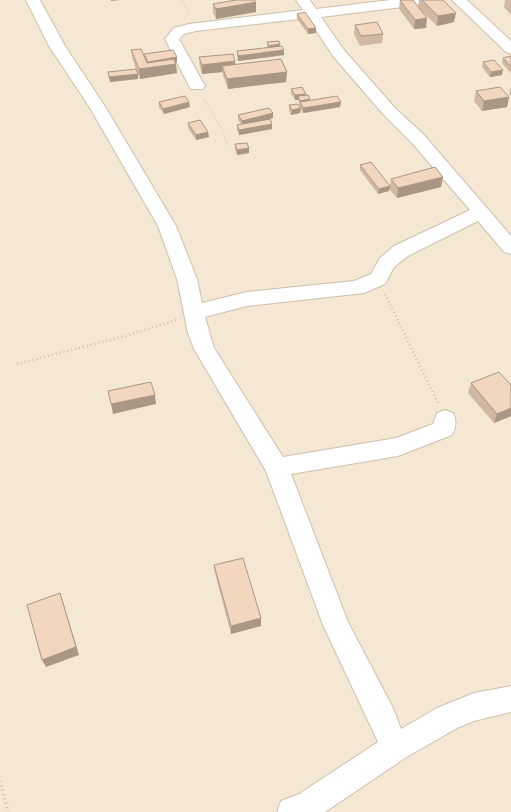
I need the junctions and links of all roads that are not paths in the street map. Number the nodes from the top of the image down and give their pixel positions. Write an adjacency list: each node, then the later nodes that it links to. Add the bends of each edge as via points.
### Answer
1 (33, 0): 9 (street, via 56,46 98,108 168,226 187,279)
2 (427, 0): 4 (street)
3 (459, 0): 5 (street)
4 (307, 7): 6 (street, via 180,30 172,39); 7 (street, via 347,62)
5 (511, 49)
6 (197, 86)
7 (482, 212): 8 (street); 9 (street, via 401,251 387,263 378,279 357,288 247,299)
8 (511, 248)
9 (195, 312): 11 (street, via 198,333 204,349)
10 (445, 418): 11 (street, via 444,429 398,447)
11 (277, 468): 13 (street, via 336,625 383,718)
12 (511, 699): 13 (street, via 474,707 447,718)
13 (395, 748): 14 (street, via 308,806)
14 (292, 812)

